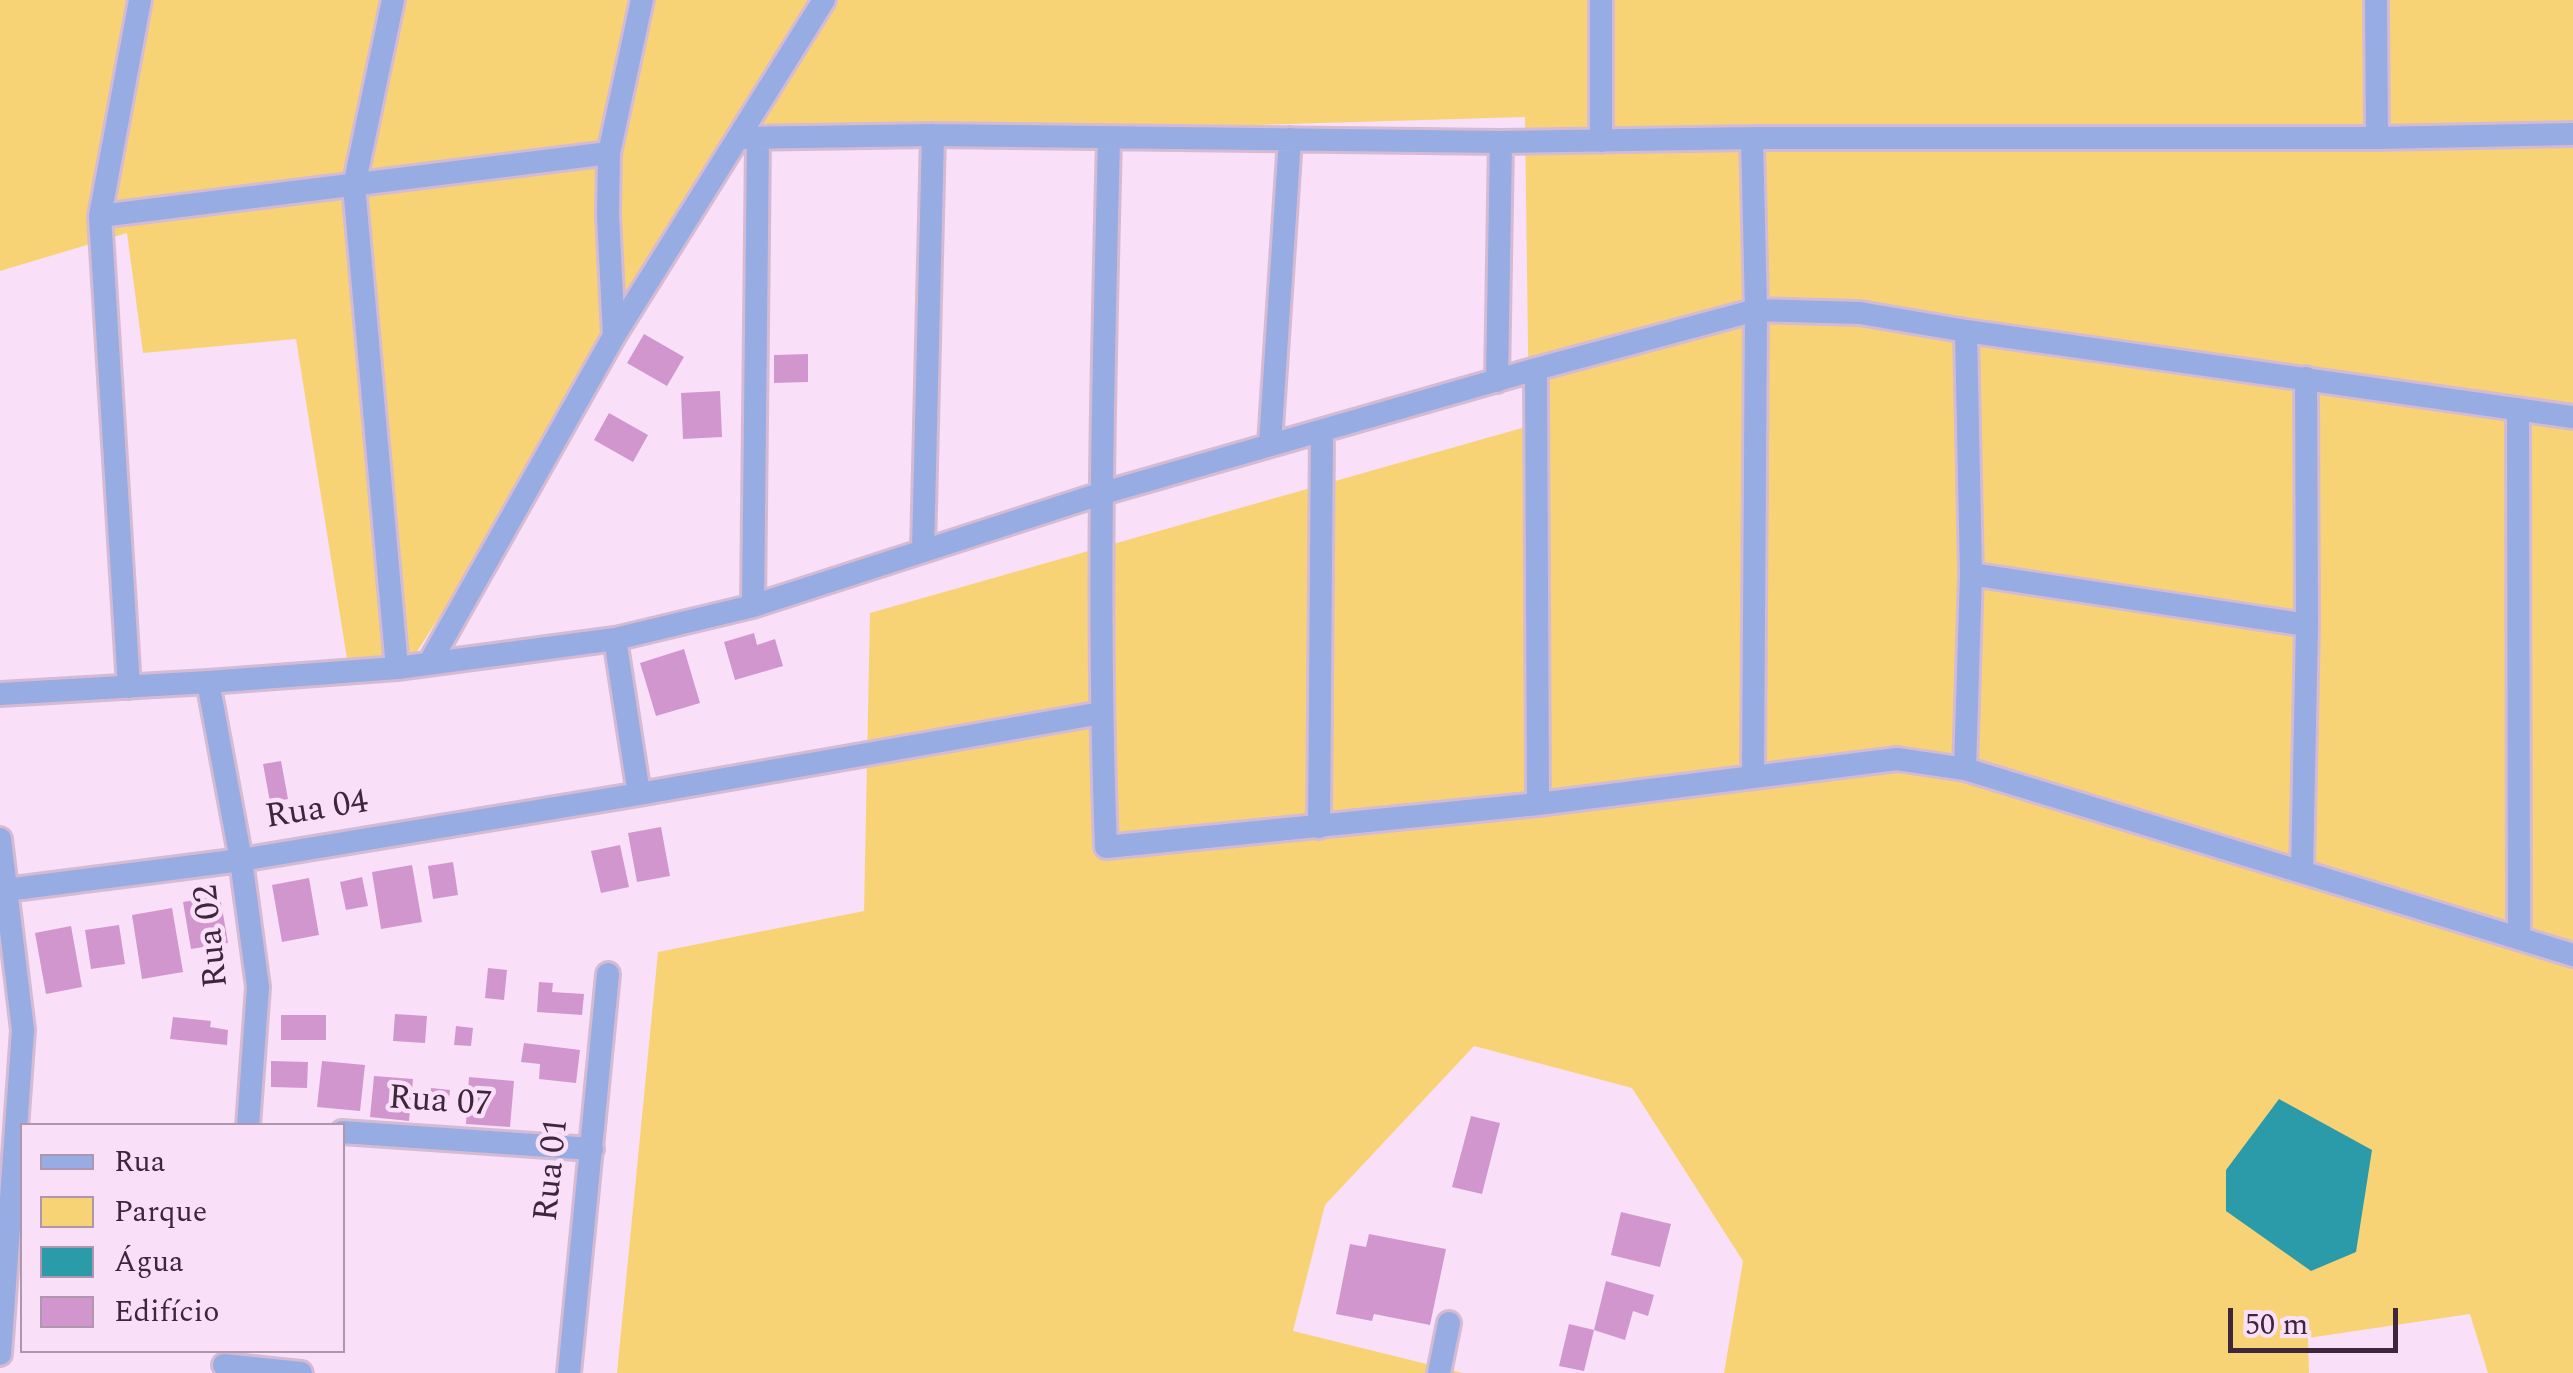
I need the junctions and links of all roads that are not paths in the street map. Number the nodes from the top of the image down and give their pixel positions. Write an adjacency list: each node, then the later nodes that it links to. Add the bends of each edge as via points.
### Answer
1 (140, 0): 18 (street)
2 (393, 0): 17 (street)
3 (642, 0): 16 (street)
4 (824, 0): 11 (street)
5 (1601, 0): 14 (street)
6 (2376, 0): 10 (street)
7 (2573, 134): 10 (street)
8 (933, 136): 11 (street); 12 (street); 30 (street)
9 (1752, 138): 10 (street); 14 (street); 19 (street)
10 (2377, 138)
11 (749, 139): 21 (street); 32 (street)
12 (1109, 139): 13 (street); 29 (street)
13 (1290, 139): 15 (street); 28 (street)
14 (1601, 141): 15 (street)
15 (1501, 142): 24 (street)
16 (609, 153): 17 (street); 21 (street)
17 (354, 186): 18 (street); 36 (street)
18 (100, 216): 38 (street)
19 (1756, 310): 20 (street, via 1860,313); 22 (street); 42 (street)
20 (1966, 331): 23 (street); 31 (street)
21 (614, 336): 35 (street)
22 (1536, 369): 24 (street); 44 (street)
23 (2306, 378): 25 (street); 33 (street)
24 (1497, 381): 27 (street)
25 (2518, 410): 26 (street); 50 (street)
26 (2573, 417)
27 (1322, 431): 28 (street); 45 (street)
28 (1270, 444): 29 (street)
29 (1100, 494): 30 (street); 40 (street)
30 (923, 550): 32 (street)
31 (1971, 574): 33 (street); 41 (street)
32 (753, 606): 34 (street)
33 (2307, 625): 48 (street)
34 (614, 639): 35 (street); 43 (street)
35 (430, 662): 36 (street)
36 (397, 668): 37 (street)
37 (208, 682): 38 (street); 47 (street, Rua 02)
38 (129, 687): 39 (street)
39 (0, 694)
40 (1100, 713): 43 (street, Rua 04); 45 (street, via 1106,847)
41 (1965, 769): 42 (street, via 1897,759); 48 (street)
42 (1753, 777): 44 (street)
43 (639, 794): 47 (street, Rua 04)
44 (1538, 804): 45 (street)
45 (1319, 826)
46 (0, 839): 49 (street)
47 (240, 860): 49 (street, Rua 04); 54 (street, Rua 02, via 258,987)
48 (2302, 872): 50 (street)
49 (6, 890): 53 (street)
50 (2520, 936): 51 (street)
51 (2573, 954)
52 (608, 974): 56 (street, Rua 01)
53 (12, 1031): 58 (street)
54 (248, 1123)
55 (345, 1132): 56 (street, Rua 07)
56 (592, 1149): 61 (street, Rua 01)
57 (1449, 1323): 62 (street)
58 (0, 1354)
59 (224, 1363): 60 (street)
60 (301, 1373)
61 (569, 1373)
62 (1438, 1373)

